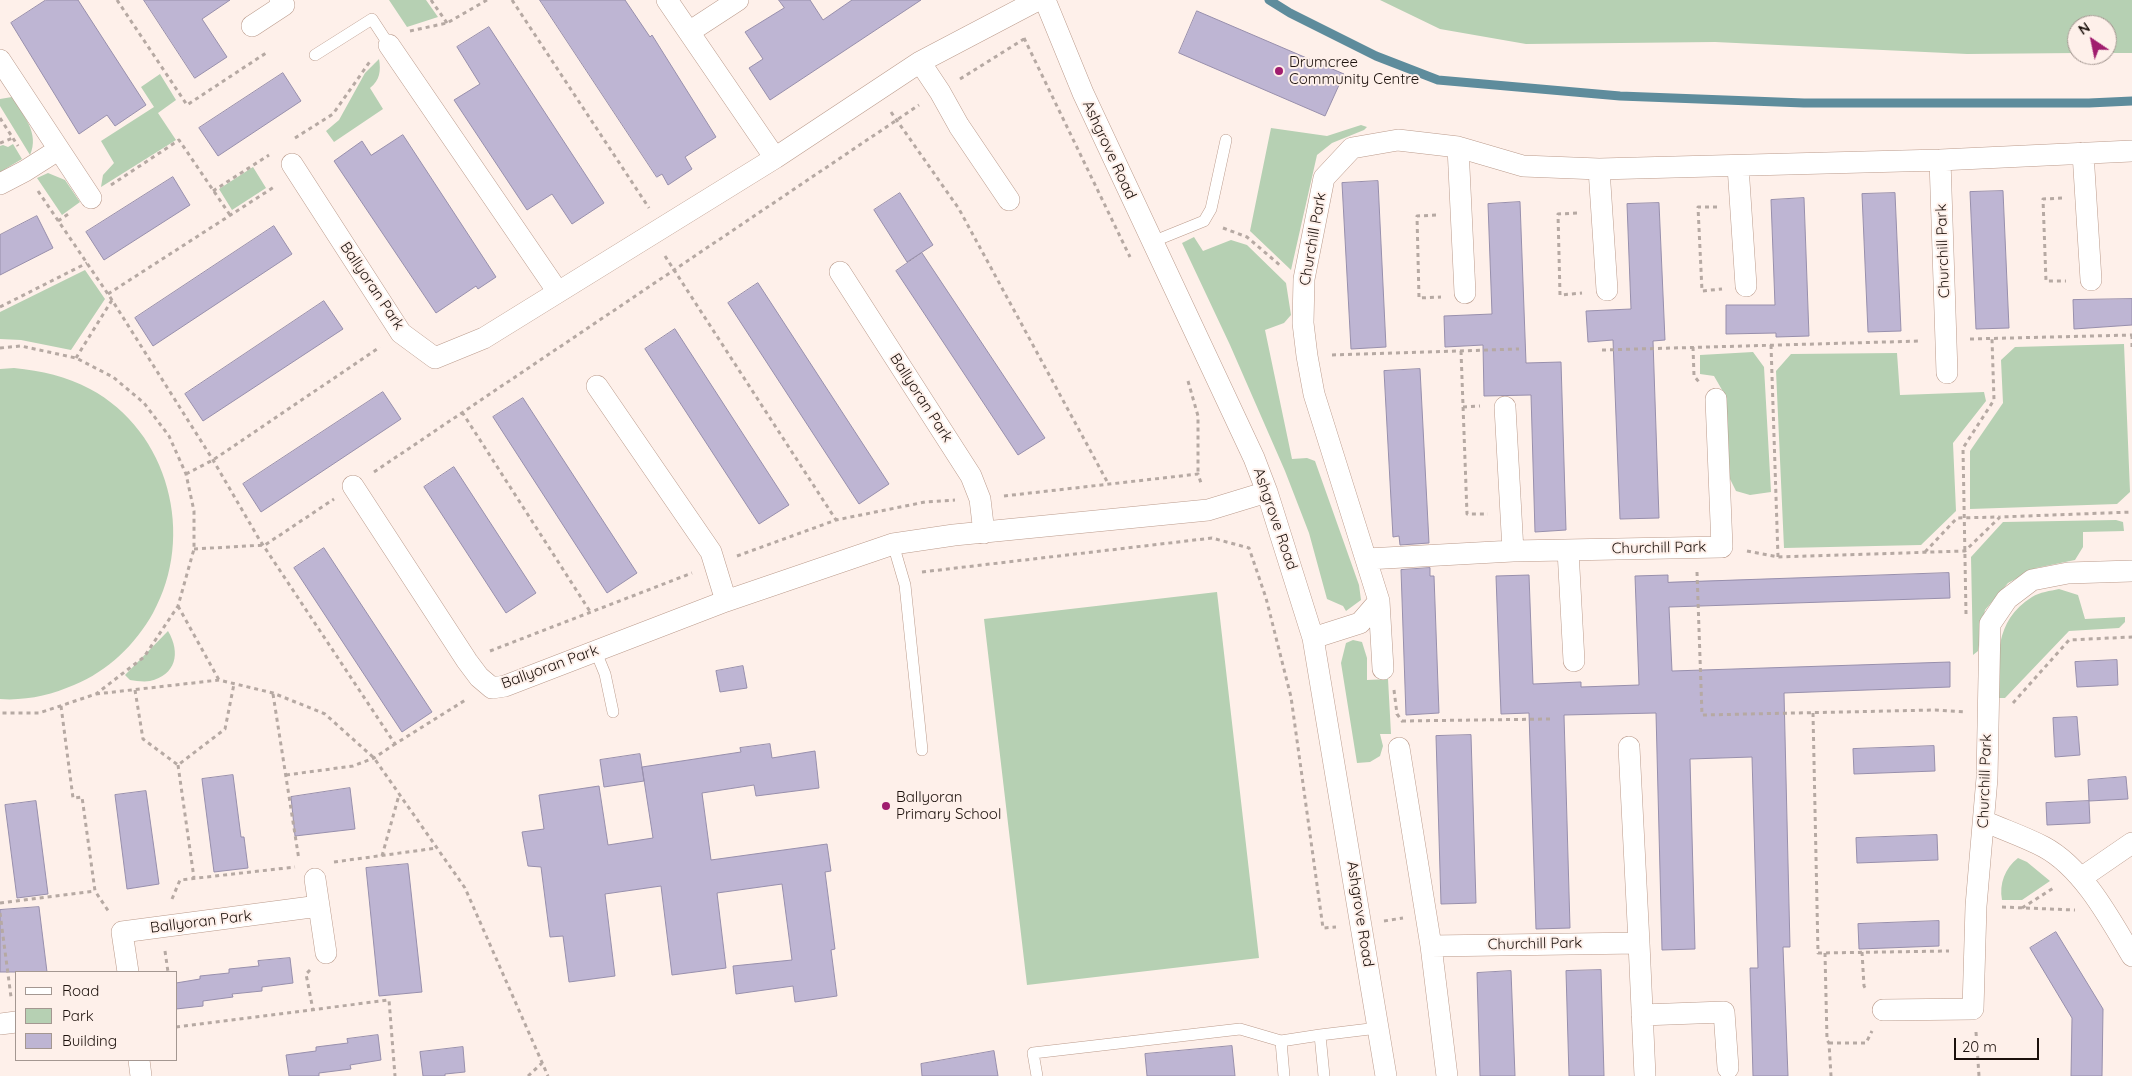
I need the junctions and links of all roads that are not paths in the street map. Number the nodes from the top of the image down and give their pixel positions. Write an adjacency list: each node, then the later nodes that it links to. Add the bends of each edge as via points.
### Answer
1 (280, 0): 6 (street, via 284,5)
2 (667, 0): 7 (street)
3 (738, 0): 7 (street)
4 (1038, 0): 11 (street, Ballyoran Park)
5 (1044, 0): 25 (street, Ashgrove Road, via 1082,93)
6 (252, 26)
7 (689, 32): 17 (street)
8 (389, 45): 9 (lane, via 372,19); 30 (street)
9 (315, 55)
10 (0, 60): 14 (street)
11 (920, 62): 17 (street, Ballyoran Park); 24 (street)
12 (1226, 140): 25 (lane, via 1211,209 1204,221)
13 (1458, 147): 21 (street, Churchill Park, via 1523,166); 31 (street); 42 (street, Churchill Park, via 1398,140 1352,148 1324,178 1304,279 1307,356 1314,394)
14 (58, 150): 22 (street); 23 (street)
15 (2132, 150): 16 (street, Churchill Park)
16 (2083, 152): 18 (street, Churchill Park); 27 (street)
17 (775, 158): 30 (street, Ballyoran Park)
18 (1940, 160): 20 (street, Churchill Park); 32 (street, Churchill Park)
19 (292, 164): 30 (street, Ballyoran Park, via 401,332 435,358 484,338)
20 (1738, 166): 21 (street, Churchill Park); 28 (street)
21 (1599, 169): 29 (street)
22 (0, 184)
23 (91, 198)
24 (1009, 200)
25 (1152, 242): 37 (street, Ashgrove Road)
26 (840, 272): 38 (street, Ballyoran Park, via 971,476 980,499)
27 (2091, 280)
28 (1746, 286)
29 (1607, 290)
30 (558, 292)
31 (1465, 293)
32 (1947, 373)
33 (598, 386): 44 (street, via 711,552)
34 (1716, 399): 40 (street, Churchill Park, via 1722,547)
35 (1505, 407): 41 (street)
36 (353, 486): 47 (street, Ballyoran Park, via 467,661 492,688 506,686)
37 (1267, 492): 38 (street, Ballyoran Park, via 1208,510); 46 (street, Ashgrove Road)
38 (984, 533): 39 (street, Ballyoran Park, via 954,534)
39 (893, 544): 44 (street, Ballyoran Park); 53 (lane, via 905,585)
40 (1568, 550): 41 (street, Churchill Park); 48 (street)
41 (1513, 551): 42 (street, Churchill Park)
42 (1367, 559): 45 (street, Churchill Park)
43 (2132, 571): 54 (street, Churchill Park, via 2068,573 2032,580 2007,599 1990,624)
44 (726, 601): 47 (street, Ballyoran Park)
45 (1379, 601): 46 (street, via 1360,623); 49 (street, Churchill Park)
46 (1314, 638): 66 (street, Ashgrove Road)
47 (596, 652): 50 (lane, via 605,674)
48 (1574, 662)
49 (1383, 669)
50 (613, 712)
51 (1630, 747): 59 (street)
52 (1399, 748): 60 (street)
53 (922, 750)
54 (1984, 821): 56 (street, via 2045,848); 64 (street, Churchill Park, via 1976,906 1973,1010)
55 (2132, 843): 56 (street)
56 (2078, 875): 62 (street)
57 (315, 879): 58 (street)
58 (319, 906): 61 (street); 63 (street, Ballyoran Park, via 122,932)
59 (1639, 943): 60 (street, Churchill Park); 65 (street)
60 (1431, 946): 76 (street)
61 (326, 953)
62 (2132, 956)
63 (128, 971)
64 (1883, 1010)
65 (1642, 1015): 70 (street, via 1724,1012); 77 (street)
66 (1378, 1028): 67 (lane); 75 (street, Ashgrove Road)
67 (1320, 1034): 68 (lane); 74 (lane)
68 (1281, 1041): 72 (lane, via 1240,1030 1033,1053); 73 (lane)
69 (139, 1061): 71 (street)
70 (1728, 1068)
71 (141, 1076)
72 (1036, 1076)
73 (1284, 1076)
74 (1324, 1076)
75 (1386, 1076)
76 (1447, 1076)
77 (1645, 1076)

